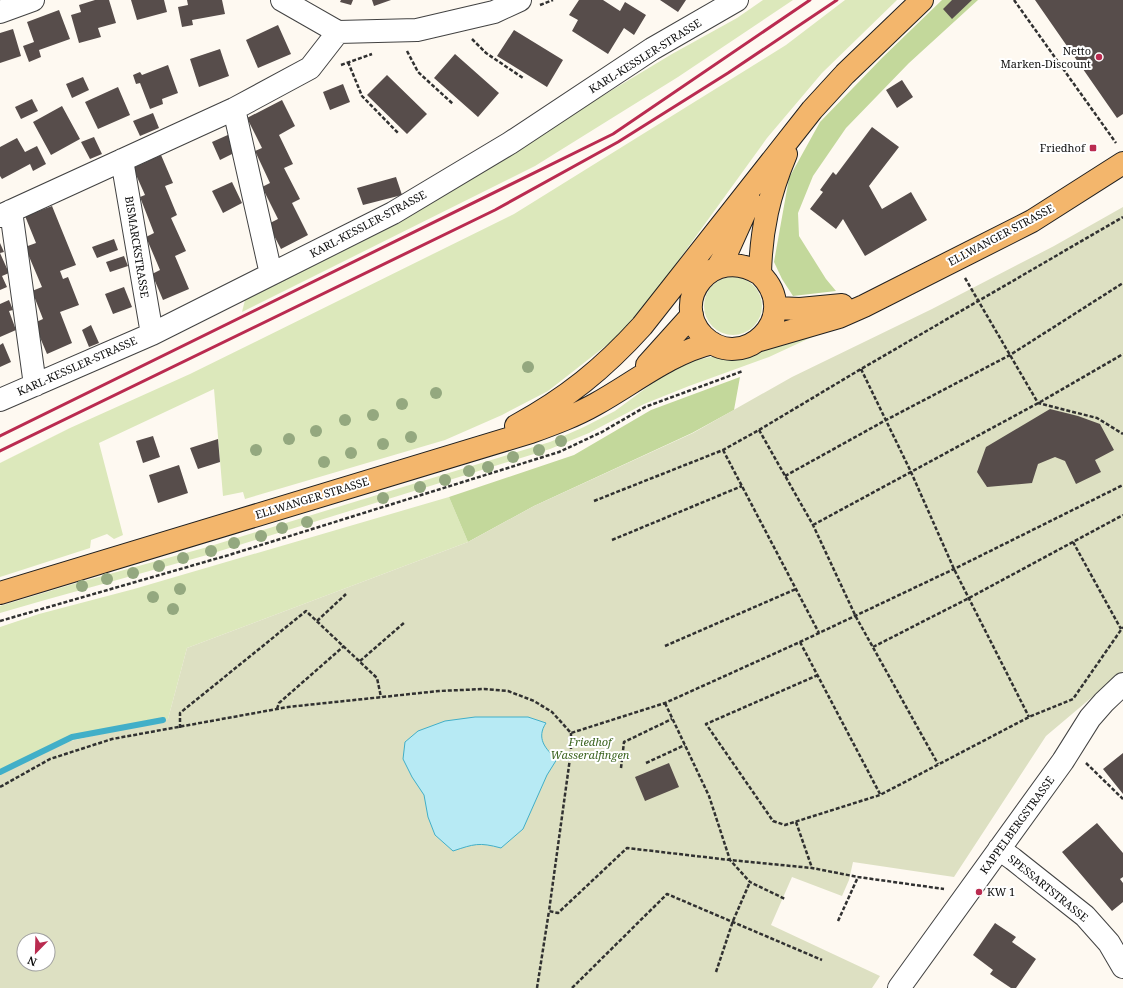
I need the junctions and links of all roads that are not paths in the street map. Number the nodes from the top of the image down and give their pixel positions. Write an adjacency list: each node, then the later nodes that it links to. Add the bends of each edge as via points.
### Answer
1 (32, 0): 6 (street)
2 (282, 0): 7 (street)
3 (520, 0): 7 (street, via 494,12 417,30)
4 (738, 0): 15 (street, KARL-KESSLER-STRASSE, via 652,49 510,143 393,213)
5 (922, 0): 9 (main road, via 845,74)
6 (0, 12)
7 (338, 32): 8 (street, via 310,68)
8 (234, 109): 11 (street); 15 (street)
9 (812, 110): 12 (main road); 16 (main road, via 786,153 769,200 764,224)
10 (1121, 155): 17 (main road, ELLWANGER STRASSE, via 1032,221)
11 (122, 160): 13 (street); 20 (street, BISMARCKSTRASSE)
12 (765, 169): 14 (main road, via 737,232); 26 (main road, via 642,326 594,374 538,414 508,431)
13 (6, 213): 23 (street)
14 (717, 268): 16 (main road, via 740,265); 19 (main road, via 701,279 696,287 692,296)
15 (271, 274): 20 (street, KARL-KESSLER-STRASSE)
16 (760, 274): 18 (main road, via 772,289)
17 (897, 290): 18 (main road, ELLWANGER STRASSE, via 845,305 800,309); 21 (main road, ELLWANGER STRASSE, via 839,317)
18 (776, 308): 21 (main road, via 771,325)
19 (692, 316): 22 (main road, via 703,336); 24 (main road, ELLWANGER STRASSE)
20 (152, 334): 23 (street, KARL-KESSLER-STRASSE)
21 (760, 340): 22 (main road, via 742,348 731,349)
22 (712, 343): 24 (main road, ELLWANGER STRASSE, via 695,347 673,358)
23 (35, 384): 25 (street, KARL-KESSLER-STRASSE)
24 (620, 390): 26 (main road, ELLWANGER STRASSE, via 567,419)
25 (0, 400)
26 (452, 456): 27 (main road, ELLWANGER STRASSE)
27 (0, 593)
28 (1123, 684): 29 (street, KAPPELBERGSTRASSE, via 1090,718 1071,749)
29 (999, 849): 30 (street, SPESSARTSTRASSE, via 1085,916 1109,942); 31 (street, KAPPELBERGSTRASSE)
30 (1123, 967)
31 (899, 988)

